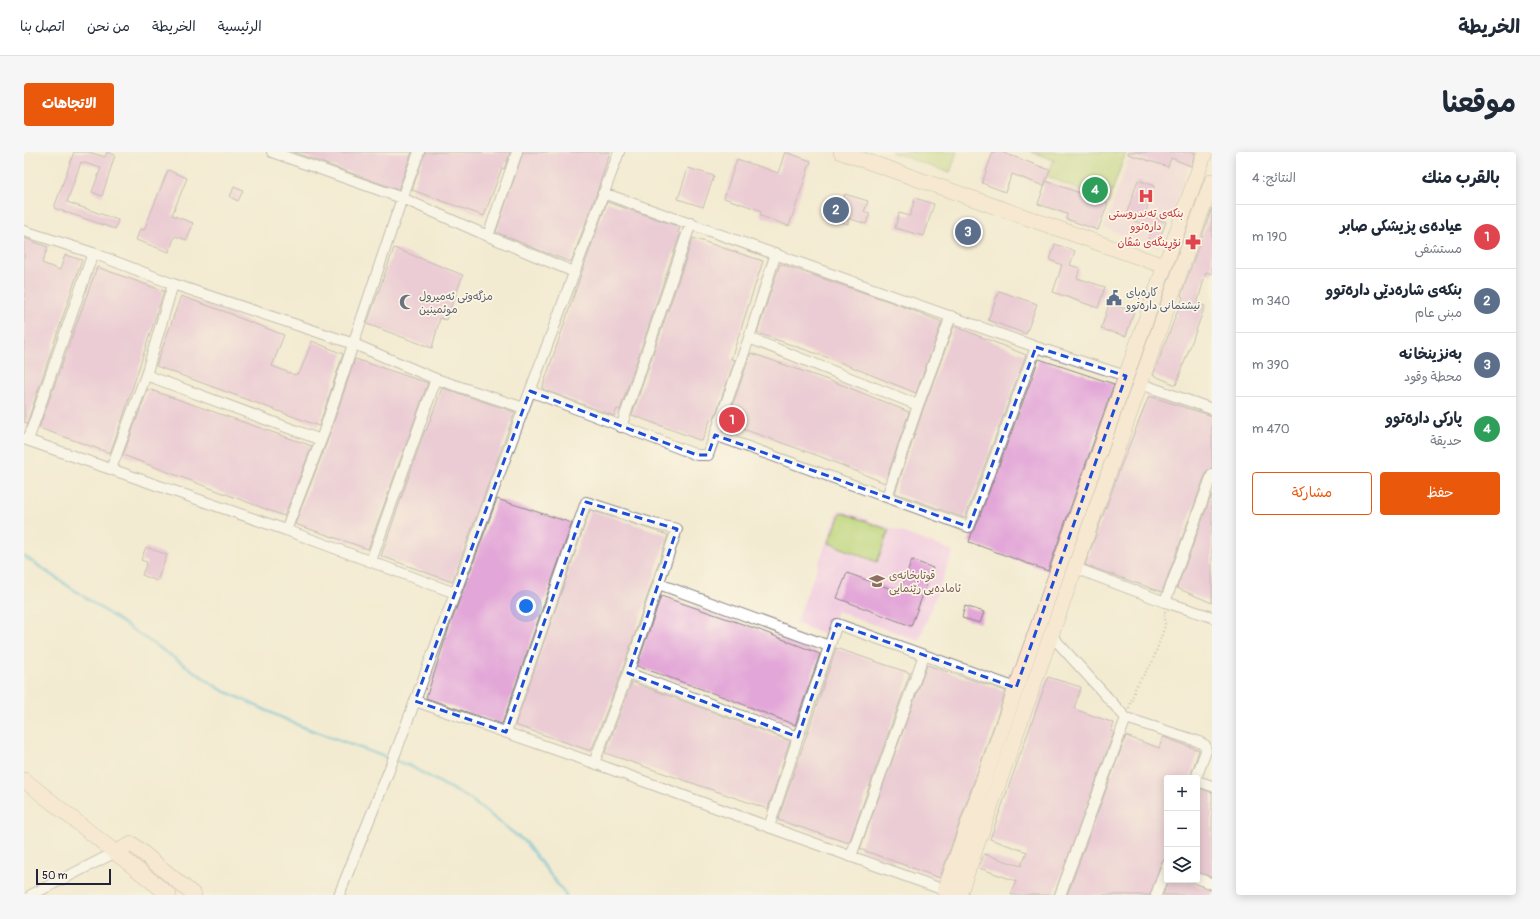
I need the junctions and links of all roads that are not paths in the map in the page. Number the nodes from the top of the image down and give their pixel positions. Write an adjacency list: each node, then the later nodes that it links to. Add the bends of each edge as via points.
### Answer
1 (272, 152): 9 (street)
2 (419, 152): 9 (street)
3 (517, 152): 12 (street)
4 (619, 152): 8 (street)
5 (841, 152): 15 (street)
6 (1205, 152): 15 (street)
7 (1212, 181): 16 (street)
8 (604, 193): 10 (street); 17 (street)
9 (402, 198): 12 (street); 21 (street)
10 (691, 224): 14 (street); 31 (street)
11 (24, 231): 13 (street)
12 (488, 236): 17 (street)
13 (93, 254): 18 (street); 33 (street)
14 (776, 254): 19 (street); 20 (street)
15 (1164, 265): 16 (street, via 1166,274 1171,277); 24 (street)
16 (1181, 271): 26 (street)
17 (574, 272): 27 (street)
18 (173, 284): 21 (street); 23 (street)
19 (951, 316): 22 (street); 28 (street)
20 (749, 338): 28 (street); 32 (street)
21 (354, 344): 25 (street); 34 (street)
22 (1036, 347): 24 (street); 37 (street, via 969,527)
23 (146, 375): 34 (street); 35 (street)
24 (1126, 376): 49 (street)
25 (436, 379): 29 (street); 39 (street)
26 (1141, 384): 30 (street); 40 (street)
27 (530, 391): 29 (street); 31 (street)
28 (918, 405): 37 (street)
29 (524, 408): 42 (street)
30 (1212, 409)
31 (621, 427): 32 (street, via 697,455 708,455)
32 (715, 434): 37 (street)
33 (26, 439): 35 (street)
34 (321, 440): 38 (street)
35 (111, 470): 38 (street)
36 (1212, 475): 43 (street)
37 (887, 497)
38 (286, 530): 39 (street)
39 (371, 561): 42 (street)
40 (1075, 568): 43 (street); 45 (street)
41 (659, 584): 46 (street); 48 (street); 52 (street, via 677,529 586,502)
42 (455, 593): 50 (street)
43 (1165, 602): 44 (street)
44 (1212, 617)
45 (1051, 635): 51 (street); 71 (street)
46 (829, 646): 47 (street, via 838,624); 53 (street)
47 (924, 655): 49 (street); 61 (street)
48 (628, 673): 53 (street); 54 (street)
49 (1016, 688): 66 (street)
50 (415, 701): 52 (street); 70 (street)
51 (1126, 718): 55 (street, via 1205,745 1206,751); 72 (street)
52 (506, 732): 54 (street)
53 (798, 737): 59 (street)
54 (594, 763): 59 (street)
55 (1197, 775)
56 (24, 780): 60 (street)
57 (1200, 781): 58 (street)
58 (1212, 786)
59 (768, 827): 61 (street)
60 (116, 852): 65 (street); 67 (street); 69 (street, via 132,844)
61 (851, 856): 66 (street)
62 (1164, 875): 73 (street)
63 (1200, 879): 64 (street)
64 (1212, 884)
65 (155, 890): 68 (street)
66 (945, 890): 71 (street)
67 (31, 895)
68 (169, 895)
69 (194, 895)
70 (339, 895)
71 (959, 895)
72 (1060, 895)
73 (1156, 895)

